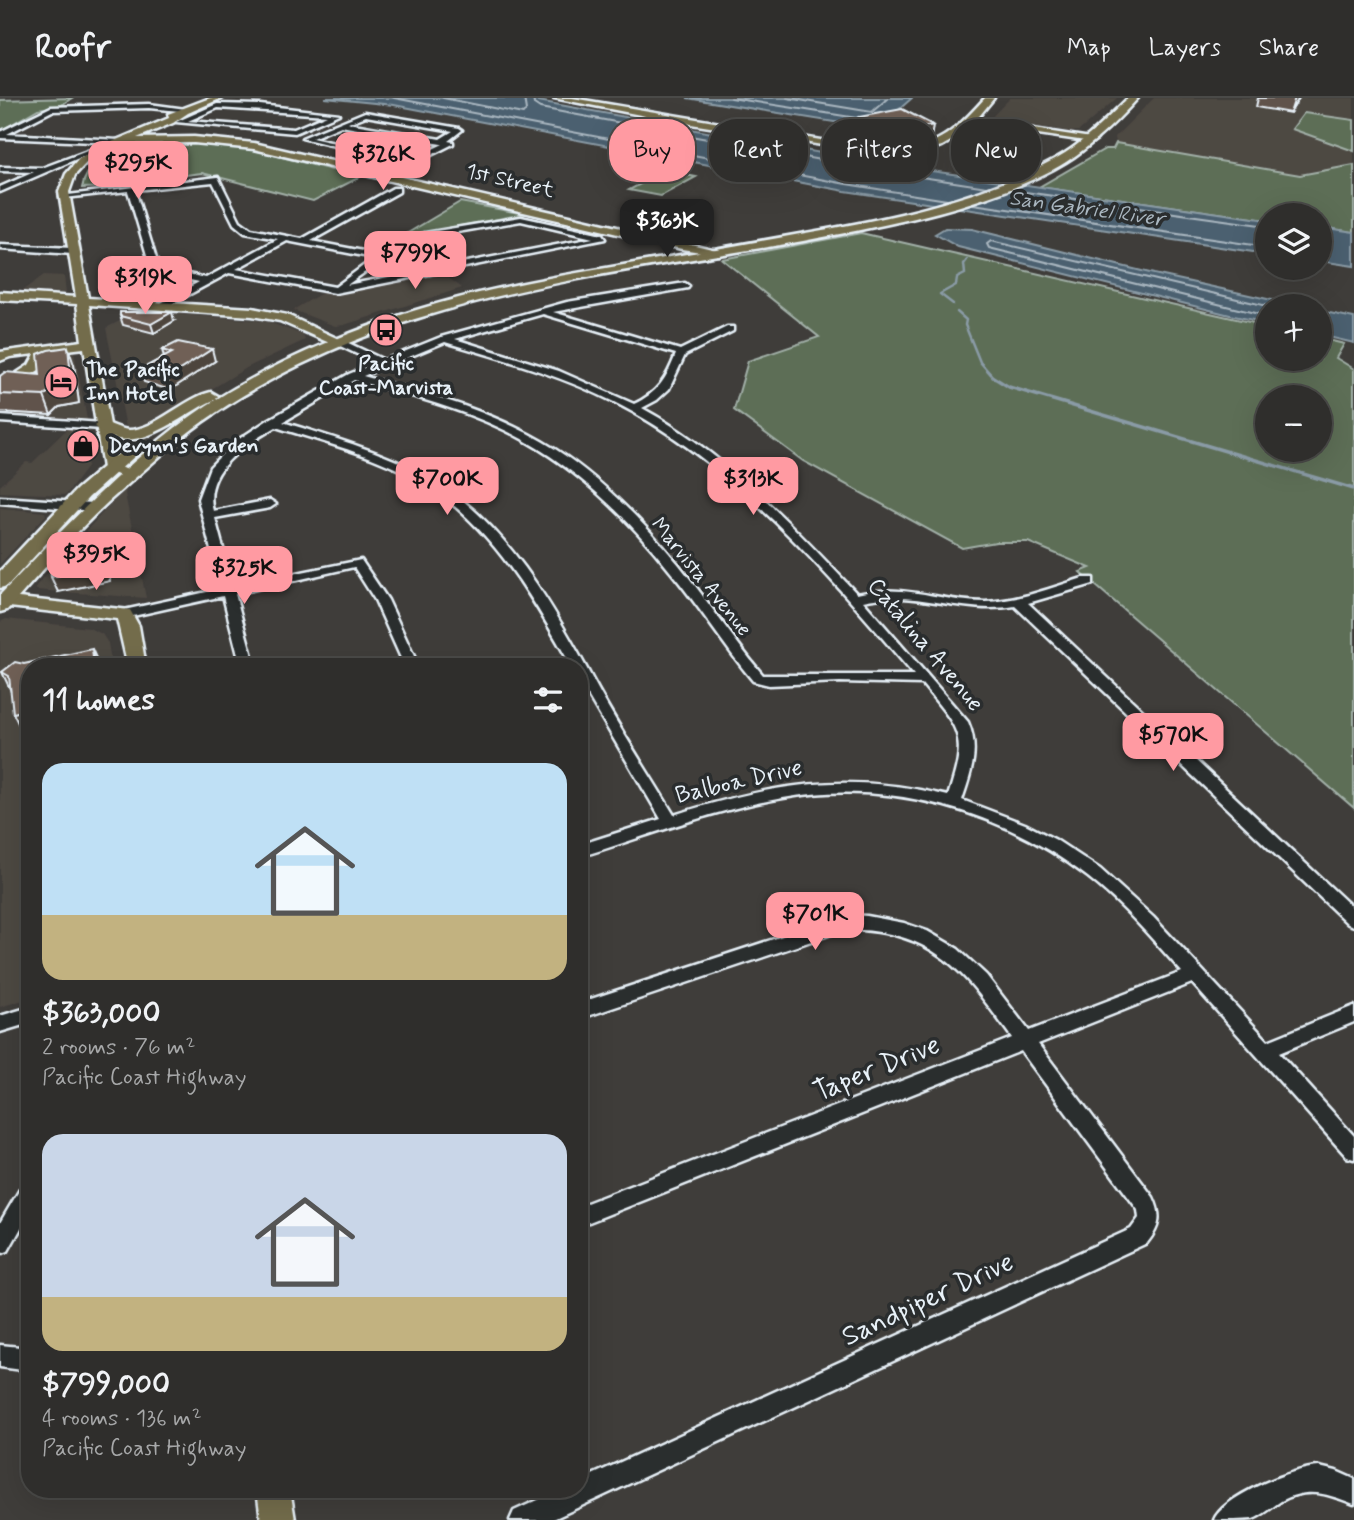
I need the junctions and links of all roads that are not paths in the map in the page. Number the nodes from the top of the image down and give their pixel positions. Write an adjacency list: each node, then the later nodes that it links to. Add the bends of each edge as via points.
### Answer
1 (218, 98): 6 (main road)
2 (558, 98): 15 (main road, via 868,150 935,148)
3 (990, 98): 7 (main road)
4 (998, 98): 8 (main road)
5 (1133, 98): 16 (highway)
6 (190, 112): 9 (street, via 178,122 293,131); 9 (street, via 227,106 337,114); 11 (main road); 13 (street, via 139,106 51,108); 17 (main road)
7 (973, 119)
8 (974, 119)
9 (318, 122): 10 (street)
10 (338, 123): 19 (street); 19 (street, via 373,114 459,130); 21 (street, via 305,139)
11 (149, 129): 14 (main road, via 158,135); 17 (main road)
12 (1041, 132): 16 (main road)
13 (0, 136): 17 (street, 1st Street)
14 (193, 136): 18 (main road, 1st Street); 25 (main road, 1st Street, via 254,141)
15 (951, 137)
16 (1092, 139): 33 (highway, via 1021,180 926,210)
17 (117, 141): 18 (main road, 1st Street); 20 (main road)
18 (140, 141): 25 (main road, 1st Street, via 241,144)
19 (441, 142): 21 (street, via 451,143)
20 (103, 147): 23 (street); 24 (main road)
21 (413, 163): 25 (street)
22 (0, 169): 23 (street)
23 (43, 170): 24 (street); 27 (street)
24 (73, 172): 29 (main road)
25 (388, 175): 33 (main road, 1st Street)
26 (131, 188): 29 (street); 30 (street, via 211,178 218,181 237,222 248,231); 37 (street, via 153,263 167,272)
27 (0, 190)
28 (396, 190): 31 (street)
29 (64, 195): 34 (main road)
30 (286, 239): 31 (street); 36 (street)
31 (305, 241): 35 (street)
32 (0, 247): 34 (street)
33 (712, 250): 46 (highway, via 475,298)
34 (73, 251): 41 (main road)
35 (382, 257): 39 (street); 39 (street, via 413,238 521,219 601,239)
36 (226, 271): 37 (street); 39 (street)
37 (206, 281): 42 (street)
38 (685, 286): 43 (street)
39 (335, 290)
40 (0, 296): 41 (main road)
41 (82, 301): 42 (main road); 47 (main road)
42 (164, 305): 46 (main road, via 271,314)
43 (542, 311): 45 (street); 49 (street)
44 (730, 329): 49 (street)
45 (443, 339): 51 (street); 56 (street, Catalina Avenue, via 550,371)
46 (334, 340): 51 (street); 52 (highway)
47 (89, 344): 48 (main road); 59 (main road)
48 (43, 351): 50 (main road); 54 (main road, via 34,368)
49 (681, 353): 56 (street, via 669,384 658,397)
50 (2, 354)
51 (383, 363): 53 (street)
52 (270, 370): 55 (highway); 61 (highway)
53 (353, 376): 58 (street); 78 (street, Marvista Avenue, via 481,417 575,469 661,552 758,678)
54 (0, 390)
55 (211, 396): 59 (highway, via 141,435 122,435); 60 (highway)
56 (634, 408): 70 (street, Catalina Avenue, via 688,442 738,482)
57 (0, 419): 59 (street)
58 (272, 422): 66 (street, via 237,444 216,467 204,499); 77 (street, via 371,455 411,472 447,495 486,530 520,570)
59 (102, 426): 60 (main road)
60 (110, 468): 61 (main road); 64 (highway)
61 (127, 474): 65 (highway)
62 (0, 500): 64 (street)
63 (270, 504): 66 (street)
64 (71, 506): 65 (street); 68 (highway)
65 (93, 507): 72 (highway)
66 (207, 516): 69 (street)
67 (1088, 581): 71 (street)
68 (0, 582)
69 (228, 592): 73 (street); 75 (street); 76 (street, via 357,563 389,614)
70 (854, 598): 71 (street, via 895,591 972,605); 78 (street, Catalina Avenue)
71 (1017, 600): 83 (street)
72 (2, 603): 73 (main road)
73 (124, 614): 74 (main road)
74 (135, 658)
75 (246, 658)
76 (408, 658)
77 (574, 658)
78 (925, 680): 80 (street, Catalina Avenue, via 969,737 969,753)
79 (588, 682): 81 (street)
80 (954, 801): 81 (street, Balboa Drive, via 885,789 817,788 775,793); 84 (street, via 1081,863 1132,906)
81 (671, 823): 82 (street, Balboa Drive)
82 (588, 848)
83 (1354, 919)
84 (1195, 974): 89 (street, Taper Drive); 90 (street)
85 (588, 1008): 89 (street, via 822,929 867,922 907,931 948,949 980,980)
86 (1354, 1014): 90 (street)
87 (21, 1017): 88 (street)
88 (0, 1024)
89 (1026, 1040): 93 (street, Taper Drive); 98 (street, Sandpiper Drive, via 1146,1204 1151,1216 1139,1236)
90 (1265, 1051): 91 (street)
91 (1354, 1150)
92 (21, 1202): 94 (street)
93 (588, 1212)
94 (7, 1218): 95 (street)
95 (0, 1244)
96 (0, 1356): 97 (street)
97 (21, 1359)
98 (588, 1490)
99 (1354, 1492): 104 (street, via 1320,1477 1300,1479)
100 (274, 1498): 102 (main road)
101 (571, 1498): 103 (street, Sandpiper Drive)
102 (278, 1520)
103 (523, 1520)
104 (1227, 1520)

